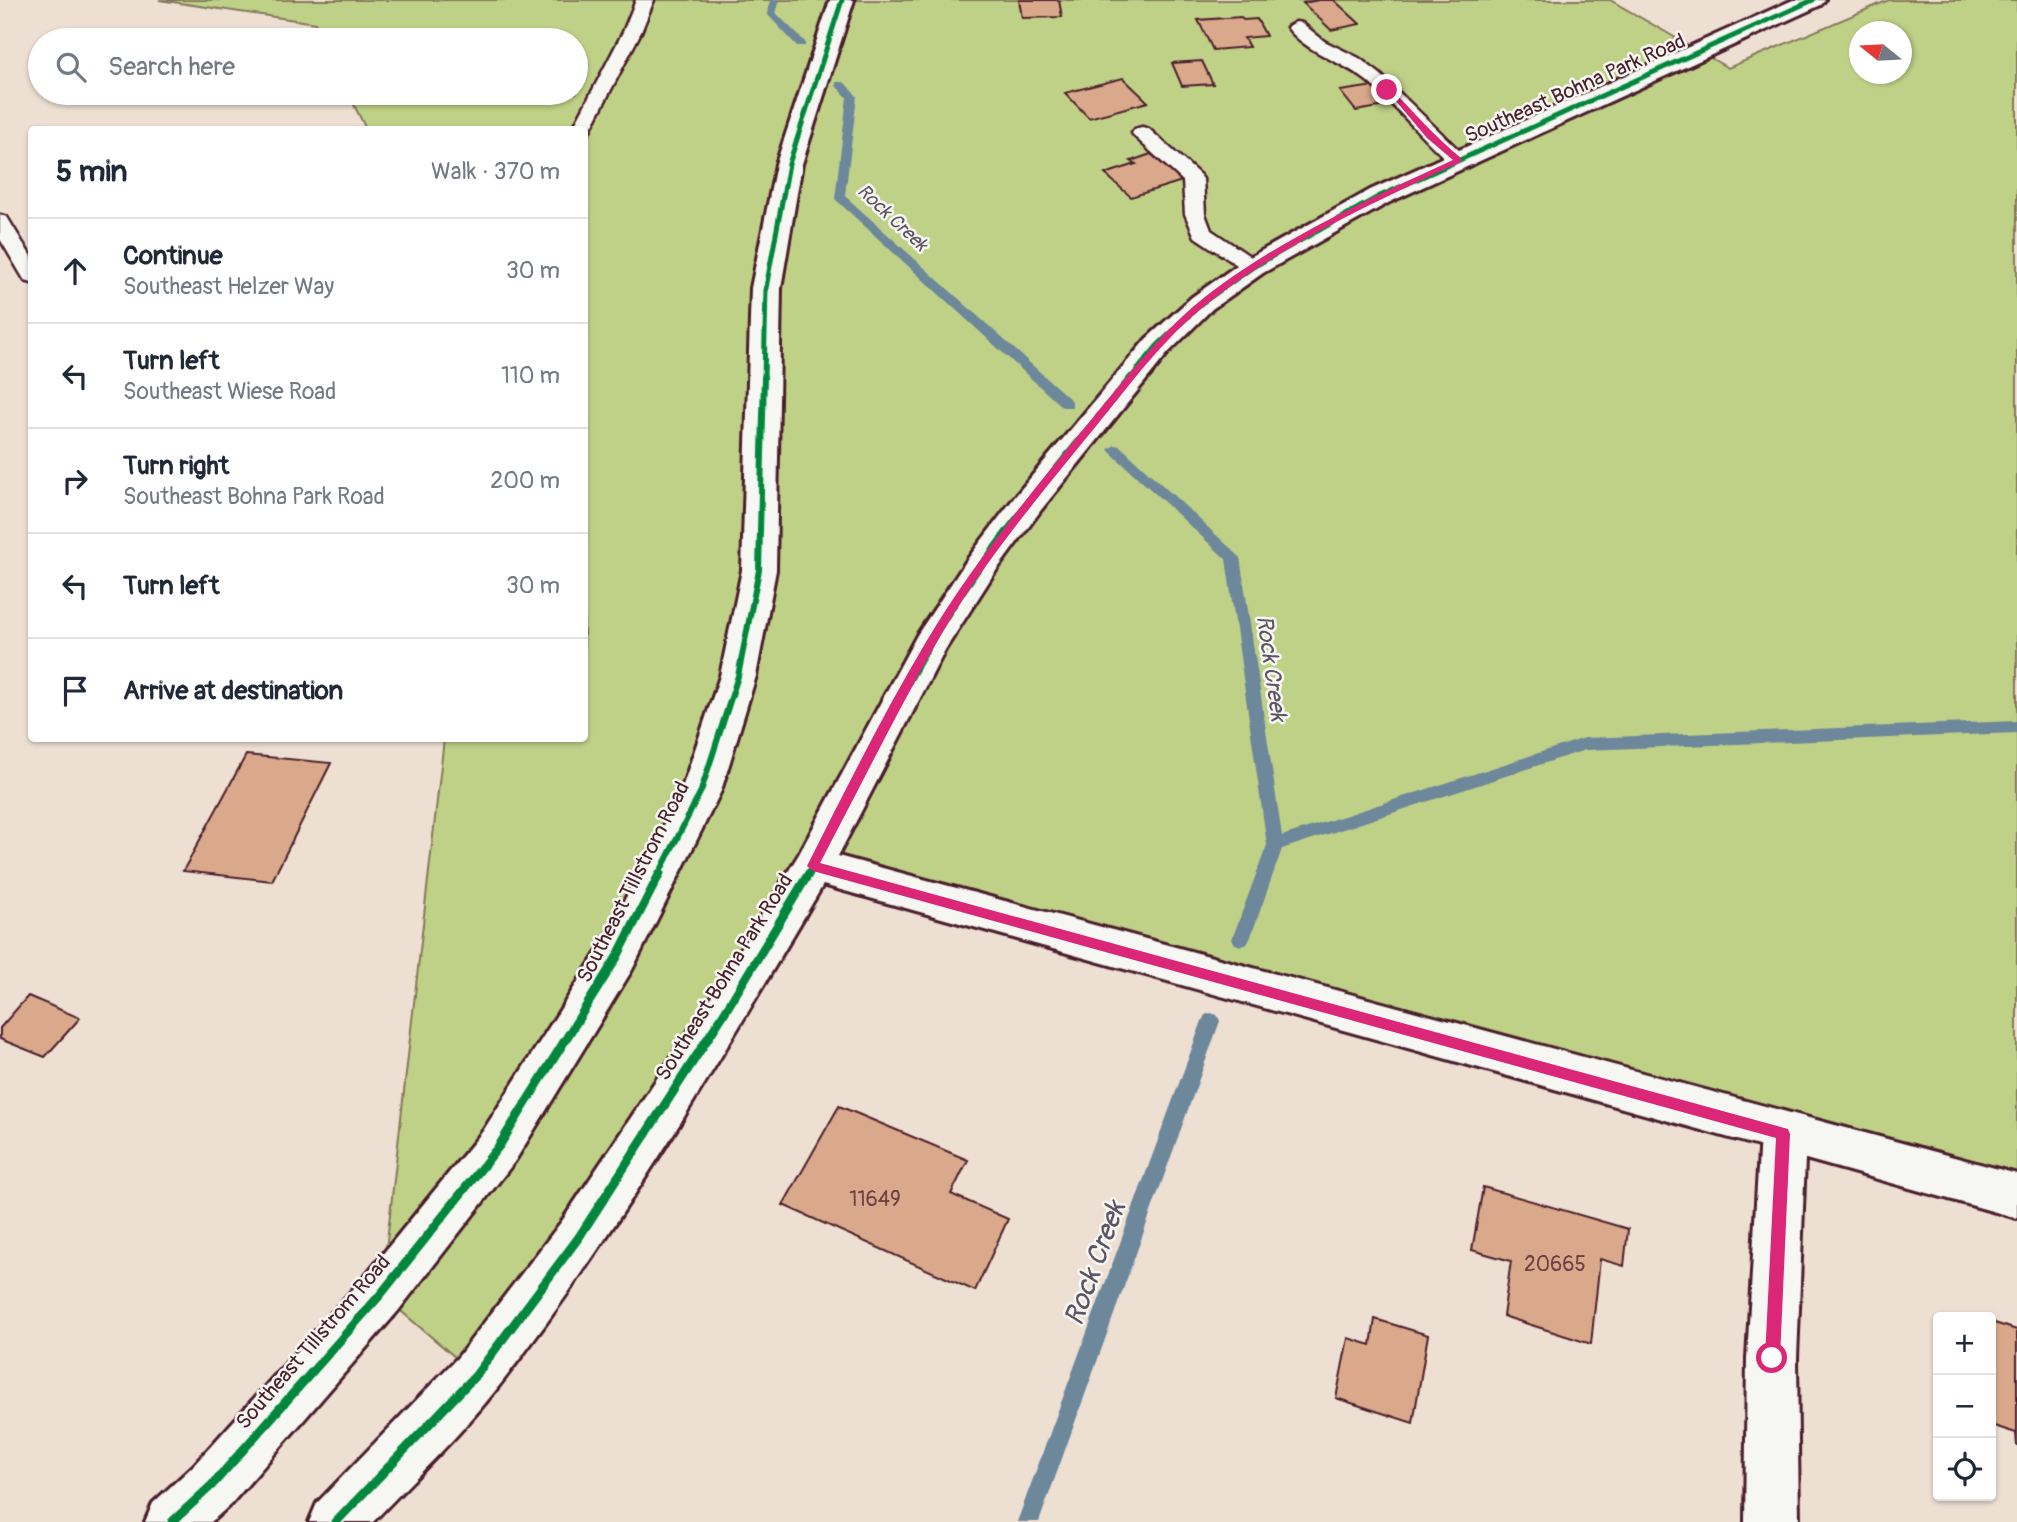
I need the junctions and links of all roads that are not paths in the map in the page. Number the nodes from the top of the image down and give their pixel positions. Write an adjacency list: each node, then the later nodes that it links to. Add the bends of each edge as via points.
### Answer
1 (645, 0): 5 (lane)
2 (842, 0): 14 (street, Southeast Tillstrom Road, via 789,164 769,274 759,570 738,676 701,791 617,957 499,1146 381,1294 212,1485)
3 (1813, 0): 7 (street, Southeast Bohna Park Road)
4 (1296, 27): 7 (lane, via 1303,37 1359,65)
5 (583, 126)
6 (1142, 133): 9 (lane, via 1193,178 1195,214 1202,233)
7 (1458, 160): 9 (street, Southeast Bohna Park Road, via 1380,196)
8 (0, 221): 10 (lane)
9 (1253, 267): 11 (street, Southeast Bohna Park Road, via 1202,303 1157,346 981,566 930,644)
10 (28, 270)
11 (813, 866): 12 (street); 15 (street, Southeast Bohna Park Road, via 579,1237 476,1375)
12 (1783, 1134): 13 (street); 16 (street, via 1772,1358)
13 (2017, 1196)
14 (172, 1522)
15 (336, 1522)
16 (1772, 1522)

